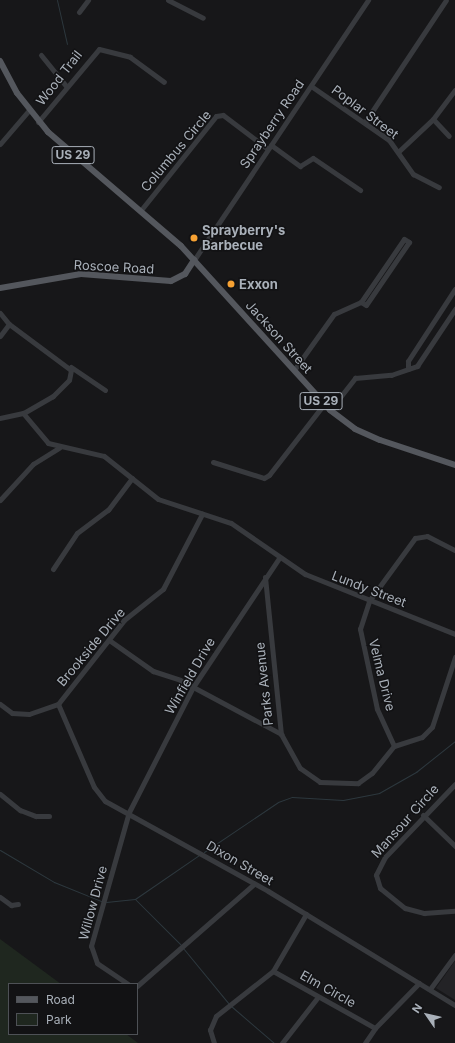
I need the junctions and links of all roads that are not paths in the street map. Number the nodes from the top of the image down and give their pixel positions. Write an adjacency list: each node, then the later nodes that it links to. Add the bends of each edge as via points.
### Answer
1 (88, 0): 5 (street)
2 (168, 0): 6 (street)
3 (368, 0): 11 (street, Sprayberry Road)
4 (446, 0): 16 (street)
5 (79, 12)
6 (203, 18)
7 (41, 55): 10 (street)
8 (0, 61): 13 (main road, Jackson Street / US 29)
9 (164, 82): 10 (street, Wood Trail, via 130,57 99,49)
10 (66, 86): 15 (street, Wood Trail)
11 (311, 86): 16 (street, Poplar Street); 19 (street, Sprayberry Road)
12 (455, 90): 14 (street)
13 (29, 110): 15 (main road, Jackson Street / US 29); 18 (street)
14 (433, 119): 17 (street); 20 (street)
15 (38, 122): 23 (main road, Jackson Street / US 29, via 61,146)
16 (365, 122): 20 (street, Poplar Street)
17 (449, 136)
18 (0, 144)
19 (270, 147): 22 (street, Columbus Circle, via 300,166 312,158); 23 (street, Columbus Circle, via 223,115 216,116); 24 (street, Sprayberry Road)
20 (398, 152): 21 (street, Poplar Street, via 413,174)
21 (439, 187)
22 (360, 190)
23 (141, 210): 24 (main road, Jackson Street / US 29)
24 (194, 260): 25 (main road, Roscoe Road, via 185,274 171,281 82,274); 34 (main road, Jackson Street / US 29)
25 (0, 288)
26 (455, 289): 33 (street, via 408,361)
27 (361, 302): 27 (street, via 366,306 409,242 408,239 404,239); 34 (street, via 334,314)
28 (455, 309): 33 (street, via 419,364)
29 (0, 313): 30 (street)
30 (9, 324): 31 (street); 32 (street)
31 (0, 336)
32 (71, 367): 35 (street); 38 (street, via 69,380 53,396)
33 (408, 369): 37 (street, via 391,376 355,378)
34 (294, 370): 36 (main road, Jackson Street / US 29)
35 (105, 390)
36 (324, 404): 37 (main road, Jackson Street / US 29); 41 (street, via 269,476 264,478)
37 (330, 410): 42 (main road, Jackson Street / US 29, via 355,429)
38 (23, 413): 39 (street); 40 (street, Lundy Street, via 41,438)
39 (0, 418)
40 (59, 448): 43 (street, Lundy Street, via 104,456); 44 (street, via 33,464)
41 (213, 462)
42 (455, 466)
43 (132, 478): 45 (street, Lundy Street, via 158,499); 48 (street, via 108,510 77,533)
44 (0, 500)
45 (202, 514): 47 (street, Lundy Street, via 232,523); 52 (street, Brookside Drive, via 163,589 124,620)
46 (455, 550): 50 (street, Velma Drive, via 425,536 415,538)
47 (279, 558): 49 (street, Winfield Drive); 50 (street, Lundy Street, via 332,587)
48 (53, 569)
49 (264, 577): 54 (street, Winfield Drive); 57 (street, Parks Avenue)
50 (369, 601): 51 (street, Lundy Street); 58 (street, Velma Drive, via 360,629 362,647 378,709)
51 (455, 634)
52 (109, 640): 54 (street, via 153,671); 56 (street, Brookside Drive)
53 (455, 657): 58 (street, via 432,726 422,737)
54 (193, 687): 57 (street); 61 (street, Winfield Drive)
55 (0, 704): 56 (street, Brookside Drive, via 12,713 29,714)
56 (58, 704): 61 (street, Dixon Street, via 98,794)
57 (281, 734): 58 (street, Parks Avenue, via 308,777 334,784 358,783 372,773)
58 (394, 746)
59 (455, 784): 62 (street, Mansour Circle)
60 (0, 794): 63 (street, via 20,810 36,816)
61 (129, 812): 65 (street, Dixon Street); 72 (street, Willow Drive, via 91,946 97,963)
62 (423, 815): 64 (street); 68 (street, Mansour Circle, via 377,869 380,888 399,906 412,911)
63 (49, 816)
64 (455, 846)
65 (254, 884): 69 (street, Dixon Street); 74 (street)
66 (0, 897): 67 (street, via 11,905)
67 (18, 904)
68 (455, 911)
69 (306, 914): 71 (street); 73 (street, Dixon Street)
70 (455, 954): 75 (street)
71 (272, 971): 76 (street, Elm Circle); 79 (street, via 216,1016 210,1030)
72 (127, 983)
73 (419, 983): 75 (street, Dixon Street); 78 (street)
74 (138, 985)
75 (430, 989): 77 (street, Dixon Street)
76 (318, 996): 78 (street, Elm Circle); 80 (street)
77 (455, 1005)
78 (375, 1028): 81 (street)
79 (214, 1043)
80 (282, 1043)
81 (365, 1043)

